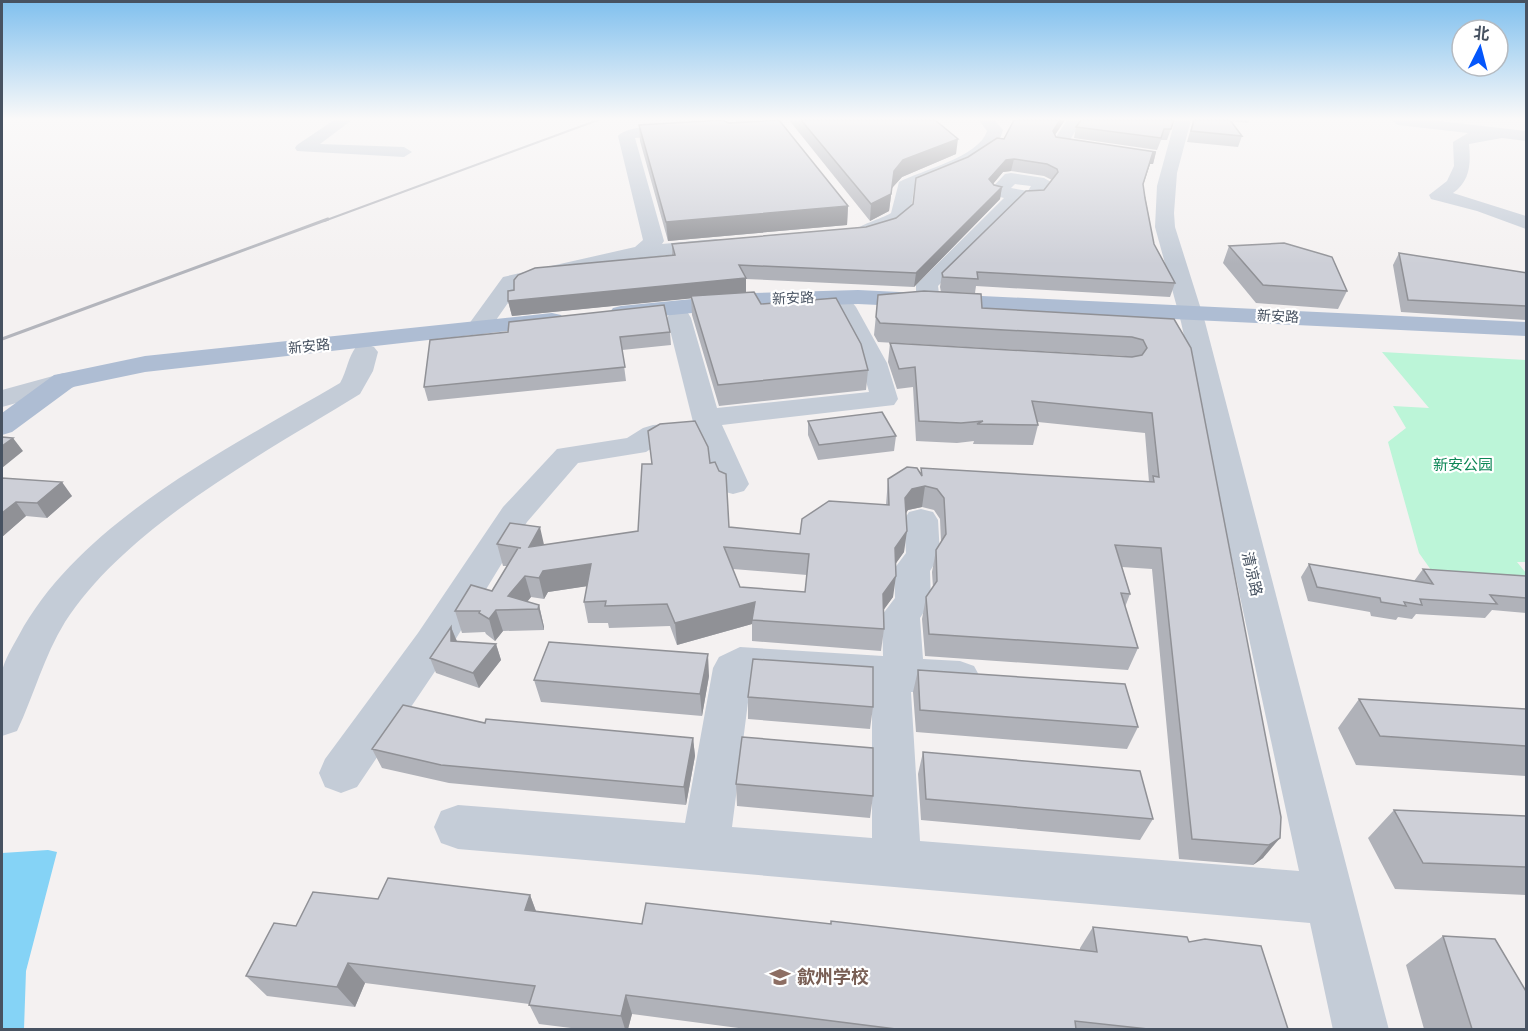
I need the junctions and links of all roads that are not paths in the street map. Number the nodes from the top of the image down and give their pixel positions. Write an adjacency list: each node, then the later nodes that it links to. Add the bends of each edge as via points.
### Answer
1 (634, 168): 11 (street, via 654,241)
2 (946, 168): 8 (street, via 905,186 900,216)
3 (1163, 168): 14 (street, 清凉路, via 1163,212 1169,245)
4 (1462, 168): 7 (street, via 1454,184 1438,195)
5 (1025, 180): 12 (street, via 927,285)
6 (851, 213): 8 (street)
7 (1527, 223)
8 (865, 232): 9 (street)
9 (842, 234)
10 (736, 244): 11 (street)
11 (642, 252): 17 (street, via 511,282)
12 (928, 300): 14 (main road, 新安路); 16 (main road, 新安路, via 784,298)
13 (844, 308): 14 (main road, 新安路); 15 (main road, 新安路); 23 (street, via 880,352 884,399)
14 (1192, 316): 18 (main road, 新安路); 19 (main road, 新安路); 34 (street, 清凉路)
15 (679, 318): 16 (main road, 新安路); 23 (street)
16 (586, 322): 17 (main road, 新安路); 20 (main road, 新安路)
17 (478, 328): 21 (main road, 新安路, via 145,364)
18 (1527, 329)
19 (1527, 340)
20 (365, 352): 21 (main road, 新安路, via 137,377); 29 (street, via 350,388 189,486 76,582 38,635)
21 (64, 381): 22 (street, 新安路); 24 (main road)
22 (2, 399)
23 (707, 423): 25 (street); 30 (street, via 653,434 635,446 568,455 515,515 432,644)
24 (2, 426)
25 (733, 484)
26 (921, 520): 27 (street, via 923,555 912,569 913,601 901,615 903,660)
27 (898, 673): 28 (street); 32 (street, via 740,663 733,668); 33 (street, via 890,692)
28 (992, 679)
29 (2, 718)
30 (341, 773)
31 (458, 827): 32 (street)
32 (705, 847): 33 (street)
33 (897, 863): 34 (street)
34 (1329, 899): 35 (street, 清凉路)
35 (1361, 1029)

